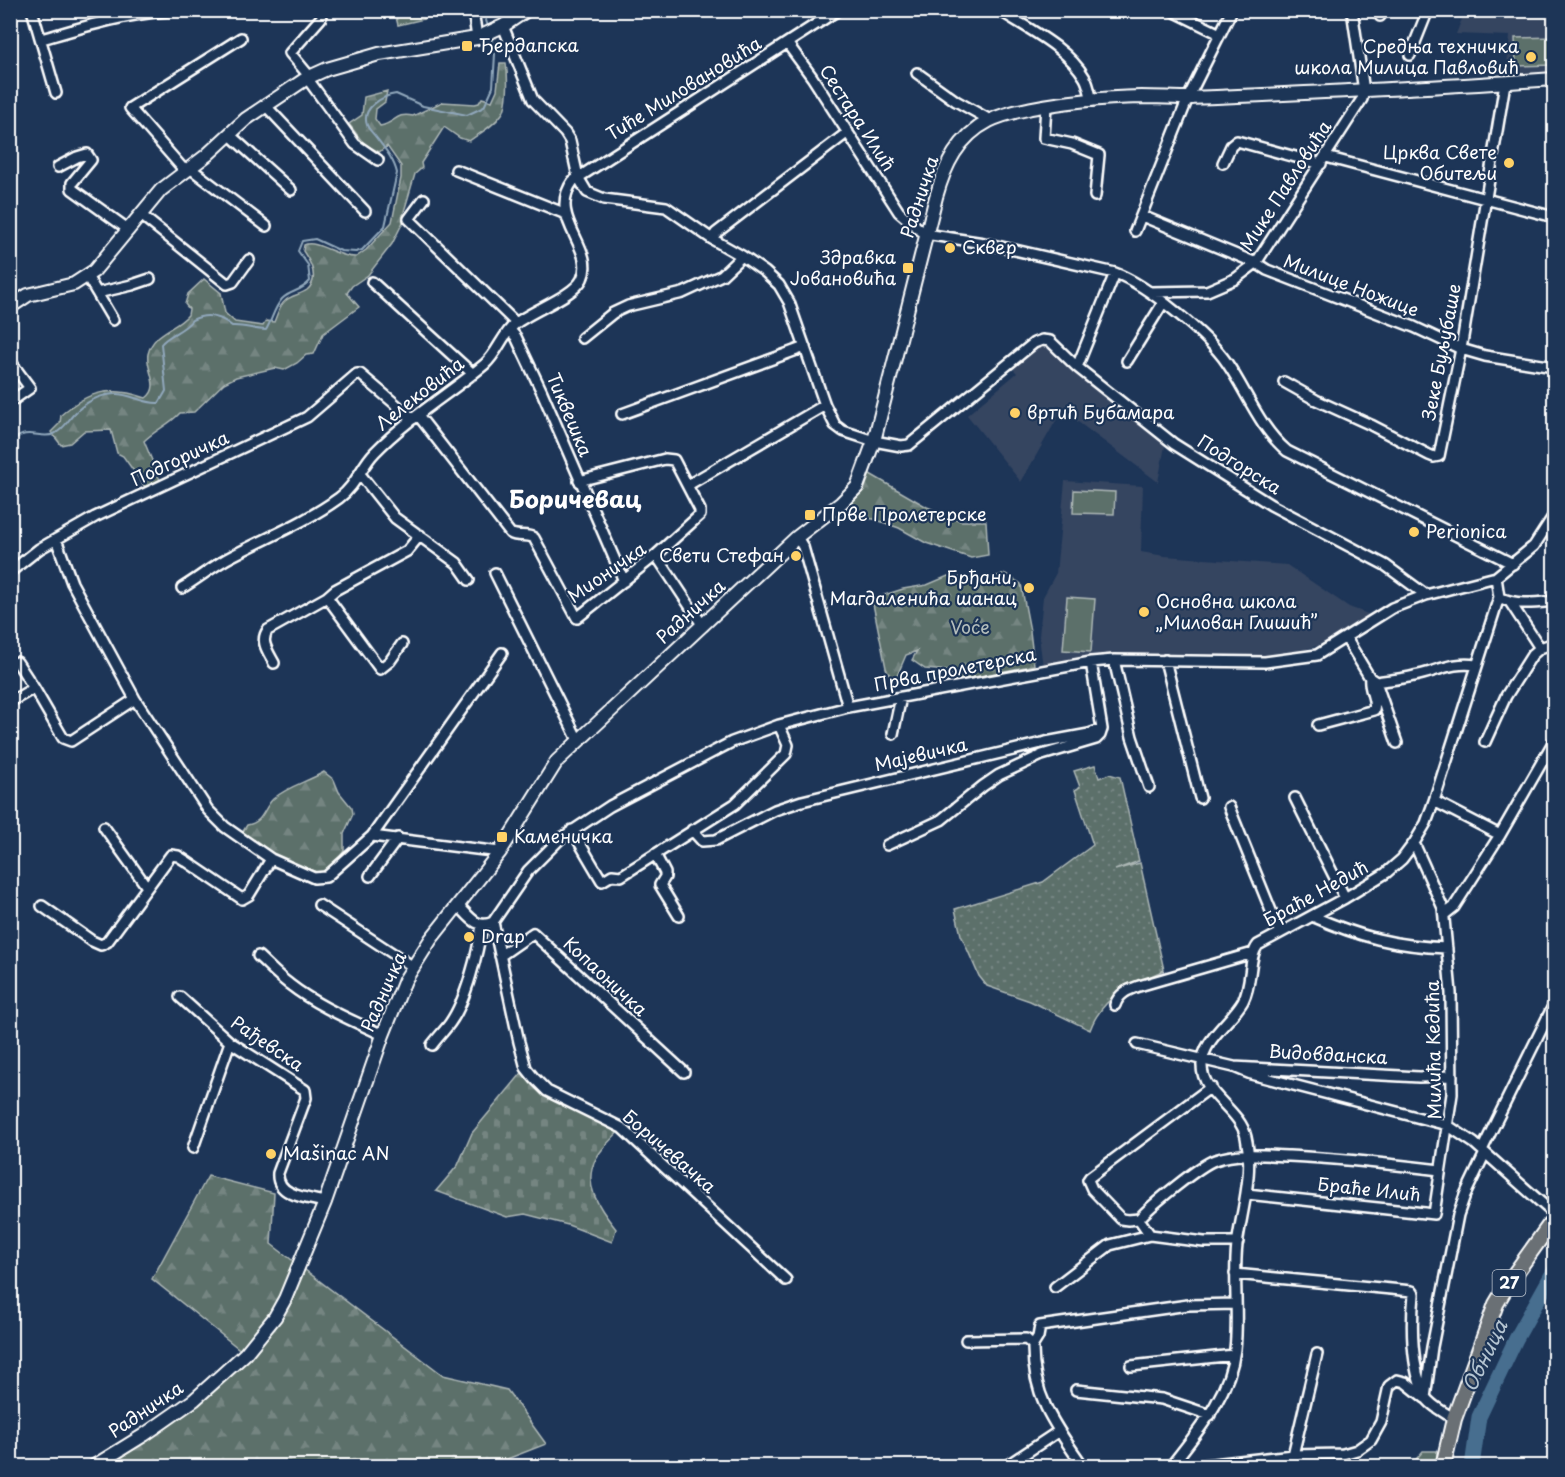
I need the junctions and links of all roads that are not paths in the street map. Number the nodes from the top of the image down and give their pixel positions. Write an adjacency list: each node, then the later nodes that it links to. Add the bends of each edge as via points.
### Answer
1 (32, 10): 15 (street)
2 (473, 10): 12 (street)
3 (528, 10): 12 (street)
4 (838, 10): 16 (street, Тиће Миловановића)
5 (999, 10): 25 (street, via 1067,57 1086,80)
6 (1171, 10): 13 (street)
7 (1232, 10): 13 (street)
8 (1352, 10): 22 (street)
9 (1428, 10): 17 (street)
10 (167, 11): 15 (street, via 99,22)
11 (321, 18): 19 (street, via 290,53)
12 (490, 32): 19 (street, via 379,54); 37 (street, via 533,100 570,141)
13 (1220, 34): 24 (street)
14 (241, 38): 35 (street, via 130,108)
15 (42, 39): 23 (street)
16 (787, 43): 29 (street, Сестара Илић); 37 (street, Тиће Миловановића)
17 (1410, 56)
18 (917, 74): 28 (street)
19 (308, 77): 26 (street); 31 (street, via 355,144)
20 (1554, 79): 21 (street, Радничка)
21 (1505, 83): 22 (street, Радничка); 41 (street, Зеке Буљубаше)
22 (1364, 91): 24 (street, Радничка); 32 (street, Мике Павловића)
23 (57, 93)
24 (1188, 98): 25 (street, Радничка); 45 (street)
25 (1092, 101): 27 (street, Радничка)
26 (265, 105): 30 (street); 42 (street)
27 (1046, 106): 28 (street, Радничка); 39 (street, via 1044,138 1099,155)
28 (990, 120): 50 (street, Радничка, via 966,137 951,157)
29 (848, 132): 50 (street, Сестара Илић, via 899,212); 51 (street)
30 (230, 135): 35 (street); 38 (street)
31 (378, 160)
32 (1323, 161): 33 (street, via 1237,141); 41 (street); 54 (street, Мике Павловића)
33 (1223, 163)
34 (58, 167): 48 (street, via 87,154 91,160 72,183 72,189)
35 (187, 170): 44 (street, via 161,190); 47 (street)
36 (456, 170): 43 (street)
37 (578, 177): 43 (street, Лелековића, via 567,192); 51 (street, via 591,195 666,207)
38 (291, 190)
39 (1095, 196)
40 (424, 199): 64 (street, Тиквешка, via 409,219)
41 (1486, 199): 46 (street); 67 (street, Зеке Буљубаше)
42 (365, 211)
43 (566, 214): 64 (street, Лелековића, via 585,262 581,281)
44 (141, 215): 48 (street); 53 (street, via 227,284 233,282)
45 (1142, 216): 49 (street); 54 (street, Милице Ножице)
46 (1554, 217)
47 (266, 226)
48 (129, 230): 56 (street)
49 (1135, 231)
50 (926, 234): 55 (street); 79 (street, Радничка)
51 (712, 239): 52 (street)
52 (742, 255): 65 (street, via 722,275 683,293 628,306); 66 (street, via 784,293)
53 (249, 260)
54 (1256, 263): 59 (street, Мике Павловића, via 1235,279 1207,291); 67 (street, Милице Ножице)
55 (1116, 273): 59 (street); 70 (street)
56 (87, 276): 60 (street); 62 (street, via 74,284 35,292)
57 (150, 279): 60 (street)
58 (372, 282): 73 (street)
59 (1151, 292): 61 (street)
60 (97, 293): 63 (street)
61 (1163, 303): 69 (street); 88 (street, via 1226,362 1269,433 1287,451)
62 (10, 307)
63 (113, 320)
64 (513, 327): 73 (street, Лелековића); 81 (street, Тиквешка)
65 (582, 338)
66 (805, 347): 76 (street); 77 (street)
67 (1461, 349): 71 (street, Милице Ножице); 74 (street, Зеке Буљубаше, via 1437,457)
68 (10, 361): 75 (street, via 30,388)
69 (1126, 361)
70 (1077, 367): 79 (street, Подгорска, via 1050,341 1042,340 909,445); 95 (street, Подгорска, via 1181,448 1270,505 1385,566)
71 (1554, 367)
72 (360, 374): 78 (street, Мионичка); 86 (street, Подгоричка, via 307,417 95,517)
73 (473, 374): 78 (street, Лелековића)
74 (1284, 382)
75 (10, 402)
76 (825, 405): 79 (street, via 838,429); 82 (street)
77 (622, 414)
78 (416, 417): 80 (street, Лелековића, via 377,450); 93 (street, Мионичка, via 510,533 534,538 577,618)
79 (874, 441): 85 (street, Радничка, via 852,494)
80 (360, 474): 84 (street, via 395,518); 94 (street, Лелековића, via 346,492 323,509 232,556)
81 (579, 481): 82 (street, via 670,458 675,460); 93 (street, Тиквешка)
82 (688, 485): 87 (street, via 700,515)
83 (1554, 515): 88 (street, Прва пролетерска, via 1534,546)
84 (420, 536): 92 (street, via 457,564); 96 (street, via 407,551)
85 (797, 537): 100 (street, Радничка); 117 (street)
86 (57, 539): 89 (street, Подгоричка); 115 (street, via 72,583)
87 (656, 555): 93 (street, Мионичка); 100 (street, Мионичка)
88 (1513, 564): 91 (street, Прва пролетерска)
89 (10, 572)
90 (495, 573): 122 (street)
91 (1496, 577): 95 (street, Прва пролетерска); 97 (street, Браће Недић)
92 (469, 580)
93 (624, 581)
94 (182, 588)
95 (1426, 595): 101 (street, Прва пролетерска, via 1392,608)
96 (327, 597): 103 (street, via 380,669); 110 (street, via 265,633 264,642)
97 (1499, 597): 99 (street); 111 (street, Браће Недић)
98 (1554, 601): 99 (street)
99 (1510, 602): 104 (street)
100 (703, 626): 122 (street, Радничка)
101 (1346, 638): 107 (street, Прва пролетерска, via 1317,655 1264,662); 112 (street)
102 (1554, 643): 104 (street)
103 (402, 644)
104 (1540, 648): 124 (street, via 1506,696)
105 (502, 653): 137 (street)
106 (1114, 660): 107 (street, Прва пролетерска); 109 (street, Прва пролетерска); 128 (street, via 1132,737)
107 (1165, 660): 129 (street)
108 (17, 662): 113 (street)
109 (1091, 662): 114 (street, Прва пролетерска); 120 (street)
110 (274, 663)
111 (1476, 665): 112 (street, via 1450,665 1414,676); 131 (street, Браће Недић)
112 (1373, 680): 119 (street, via 1370,686 1374,710); 125 (street)
113 (34, 688): 115 (street, via 63,738 69,741); 116 (street)
114 (901, 697): 117 (street, Прва пролетерска); 121 (street)
115 (135, 699): 143 (street, via 216,819)
116 (10, 702)
117 (848, 707): 118 (street, Прва пролетерска)
118 (780, 725): 134 (street, Прва пролетерска, via 732,742); 135 (street, via 788,745 786,753 735,804)
119 (1318, 725)
120 (1102, 729): 126 (street, Мајевичка); 127 (street, via 1096,739)
121 (893, 734)
122 (578, 740): 141 (street, Радничка, via 548,772)
123 (1554, 741): 136 (street)
124 (1485, 742)
125 (1397, 743)
126 (1005, 752): 127 (street, via 1011,760); 135 (street, Мајевичка, via 802,801 716,840 702,841)
127 (1024, 763): 140 (street, via 983,786 932,825)
128 (1149, 787)
129 (1200, 798)
130 (1295, 798): 146 (street)
131 (1434, 801): 136 (street); 139 (street, Браће Недић)
132 (1229, 807): 155 (street)
133 (104, 827): 145 (street)
134 (572, 830): 142 (street, via 602,881 612,875 621,876); 153 (street, Прва пролетерска, via 539,858)
135 (692, 830): 142 (street)
136 (1500, 835): 150 (street, via 1454,907)
137 (372, 836): 138 (street); 143 (street, via 326,877 314,878)
138 (398, 838): 141 (street); 144 (street)
139 (1414, 843): 146 (street, Браће Недић, via 1386,873); 150 (street, Милића Кедића)
140 (887, 845)
141 (500, 852): 149 (street, Радничка)
142 (655, 854): 151 (street, via 665,873 660,885)
143 (271, 858): 145 (street, via 244,899 173,855)
144 (370, 876)
145 (147, 887): 148 (street, via 101,945)
146 (1345, 898): 152 (street, Браће Недић)
147 (319, 905): 160 (street)
148 (42, 906)
149 (459, 906): 154 (street); 160 (street, Радничка)
150 (1444, 915): 156 (street, Милића Кедића)
151 (679, 916)
152 (1312, 916): 155 (street, Браће Недић); 156 (street, via 1357,935 1386,942)
153 (493, 922): 154 (street); 159 (street, Боричевачка)
154 (482, 925): 167 (street, via 477,957 452,1021)
155 (1280, 933): 157 (street, Браће Недић, via 1264,941)
156 (1447, 948): 171 (street, Милића Кедића)
157 (1253, 953): 163 (street, via 1124,991); 168 (street, via 1245,997 1207,1048)
158 (258, 956): 164 (street, via 303,994)
159 (500, 956): 170 (street, Копаоничка, via 533,933); 186 (street, Боричевачка, via 526,1068 534,1078 547,1091 622,1128)
160 (412, 966): 164 (street, Радничка)
161 (180, 997): 165 (street, Рађевска)
162 (1554, 1004): 175 (street)
163 (1115, 1005)
164 (383, 1035): 179 (street, Радничка)
165 (230, 1042): 174 (street); 179 (street, Рађевска, via 305,1090 306,1098 278,1179 287,1191)
166 (1137, 1044): 168 (street, Видовданска)
167 (432, 1045)
168 (1203, 1060): 169 (street, Видовданска); 172 (street, via 1203,1073)
169 (1234, 1067): 171 (street, Видовданска); 173 (street)
170 (684, 1072)
171 (1452, 1076): 173 (street, Милића Кедића)
172 (1211, 1087): 176 (street, via 1243,1127); 181 (street, via 1088,1180 1121,1218)
173 (1447, 1125): 175 (street, Милића Кедића); 177 (street, Браће Илић)
174 (193, 1148)
175 (1484, 1151): 180 (street, Милића Кедића); 195 (street, via 1458,1215)
176 (1249, 1154): 177 (street); 178 (street); 181 (street, via 1206,1164)
177 (1440, 1170): 178 (street, Браће Илић, via 1434,1214)
178 (1247, 1194): 184 (street)
179 (325, 1202): 200 (street, Радничка, via 285,1299 255,1342 194,1400)
180 (1554, 1214)
181 (1139, 1219): 183 (street)
182 (1554, 1219): 197 (main road, 27, via 1496,1304)
183 (1150, 1236): 184 (street); 187 (street, via 1110,1245)
184 (1238, 1242): 185 (street)
185 (1235, 1274): 188 (street); 195 (street, via 1412,1291 1414,1360)
186 (786, 1280)
187 (1055, 1287)
188 (1236, 1304): 190 (street, via 1188,1305 1040,1326); 192 (street)
189 (966, 1340): 190 (street, via 1026,1339)
190 (1033, 1345): 198 (street, via 1036,1385)
191 (1317, 1354): 199 (street)
192 (1234, 1355): 193 (street); 196 (street)
193 (1131, 1366)
194 (1076, 1390): 196 (street, via 1162,1399)
195 (1425, 1398): 197 (street); 199 (street, via 1405,1382 1394,1381 1389,1386 1381,1422 1364,1446 1343,1454)
196 (1210, 1415): 203 (street)
197 (1454, 1419): 205 (main road, 27)
198 (1059, 1431): 201 (street); 202 (street)
199 (1293, 1455): 204 (street)
200 (94, 1467)
201 (1006, 1467)
202 (1083, 1467)
203 (1171, 1467)
204 (1195, 1467)
205 (1443, 1467)

